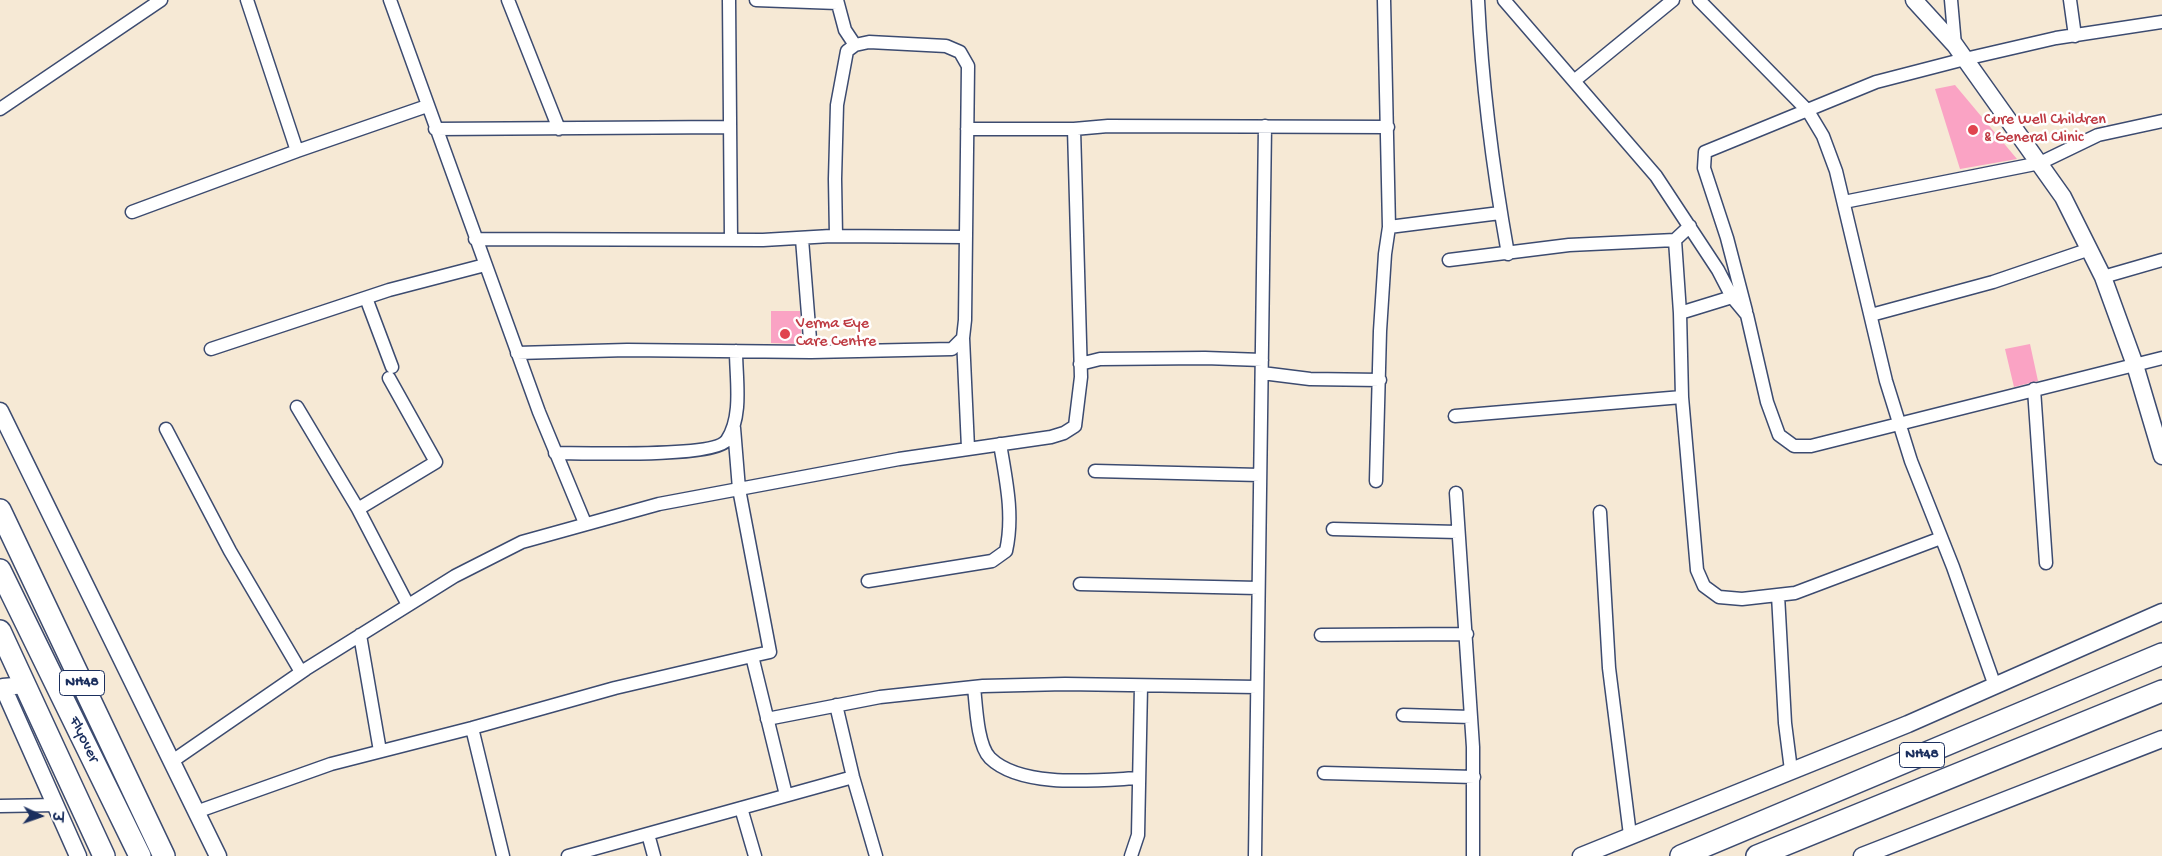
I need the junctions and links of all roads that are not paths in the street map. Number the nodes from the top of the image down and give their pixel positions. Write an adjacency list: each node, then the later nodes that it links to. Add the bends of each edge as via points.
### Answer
1 (161, 0): 22 (street)
2 (247, 0): 32 (street)
3 (390, 0): 21 (street)
4 (508, 0): 29 (street)
5 (729, 0): 26 (street)
6 (756, 0): 15 (street)
7 (1384, 0): 27 (street)
8 (1478, 0): 36 (street, via 1481,58)
9 (1504, 0): 20 (street)
10 (1672, 0): 20 (street)
11 (1699, 0): 23 (street)
12 (1914, 0): 19 (street)
13 (1951, 0): 19 (street)
14 (2070, 0): 17 (street)
15 (837, 2): 18 (street, via 845,30)
16 (2162, 22): 17 (street)
17 (2075, 36): 19 (street)
18 (854, 45): 30 (street, via 869,42 946,46 960,52 968,66); 39 (street, via 847,51 837,105)
19 (1960, 52): 23 (street); 33 (street)
20 (1574, 81): 37 (street, via 1656,176)
21 (427, 106): 28 (street); 32 (street)
22 (0, 110)
23 (1808, 111): 34 (street, via 1826,145); 54 (street, via 1705,152 1704,168)
24 (2162, 121): 33 (street, via 2098,135)
25 (1265, 126): 27 (street); 31 (street); 64 (street)
26 (728, 127): 29 (street); 42 (street)
27 (1388, 127): 38 (street)
28 (436, 129): 29 (street); 41 (street)
29 (559, 129)
30 (967, 129): 31 (street); 40 (street)
31 (1074, 129): 62 (street)
32 (297, 151): 35 (street)
33 (2040, 163): 34 (street); 45 (street, via 2063,197)
34 (1844, 202): 55 (street)
35 (132, 212)
36 (1500, 213): 38 (street); 46 (street)
37 (1690, 226): 44 (street); 51 (street)
38 (1389, 227): 65 (street, via 1380,331)
39 (836, 236): 40 (street); 43 (street)
40 (965, 237): 56 (street)
41 (476, 239): 42 (street); 49 (street)
42 (731, 239): 43 (street)
43 (802, 239): 59 (street)
44 (1674, 240): 46 (street, via 1569,245); 53 (street)
45 (2090, 249): 50 (street); 55 (street, via 1993,282)
46 (1508, 254): 47 (street)
47 (1449, 260)
48 (2162, 260): 50 (street)
49 (485, 265): 52 (street); 60 (street)
50 (2103, 277): 63 (street)
51 (1732, 297): 53 (street); 54 (street)
52 (366, 298): 57 (street); 84 (street, via 391,373 436,462)
53 (1680, 313): 67 (street)
54 (1747, 315): 71 (street, via 1770,410 1779,435 1794,446 1811,446)
55 (1871, 315): 71 (street)
56 (964, 338): 59 (street, via 952,349); 75 (street)
57 (211, 348)
58 (736, 351): 59 (street); 60 (street); 72 (street)
59 (811, 352)
60 (517, 353): 76 (street)
61 (2162, 358): 63 (street)
62 (1080, 364): 64 (street, via 1108,359 1205,358); 74 (street, via 1075,426 1064,433)
63 (2135, 365): 66 (street); 77 (street)
64 (1262, 367): 65 (street, via 1310,379); 79 (street)
65 (1380, 380): 80 (street)
66 (2034, 389): 71 (street); 90 (street)
67 (1682, 397): 70 (street); 95 (street, via 1696,570 1704,586 1719,597 1742,599)
68 (298, 407): 84 (street)
69 (0, 411): 119 (street)
70 (1455, 416)
71 (1900, 424): 89 (street)
72 (734, 428): 76 (street, via 725,443 686,452); 81 (street)
73 (166, 429): 104 (street, via 230,551)
74 (1000, 444): 75 (street); 92 (street, via 1010,504 1010,535 1006,551 992,561)
75 (968, 448): 81 (street)
76 (555, 453): 86 (street)
77 (2162, 456)
78 (1095, 471): 79 (street)
79 (1260, 475): 94 (street)
80 (1376, 481)
81 (739, 489): 86 (street, via 659,504); 103 (street, via 770,652)
82 (1456, 493): 88 (street)
83 (0, 510): 135 (highway, NH48)
84 (358, 510): 96 (street)
85 (1600, 512): 131 (street, via 1608,668)
86 (585, 523): 96 (street, via 522,542 454,576)
87 (1333, 529): 88 (street)
88 (1458, 532): 99 (street)
89 (1941, 538): 95 (street, via 1795,593); 107 (street)
90 (2046, 564)
91 (0, 570): 134 (highway, Flyover / NH48)
92 (868, 581)
93 (1080, 584): 94 (street)
94 (1258, 588): 110 (street)
95 (1778, 595): 120 (street, via 1785,723)
96 (408, 604): 100 (street)
97 (2162, 612): 107 (street)
98 (0, 630): 105 (highway)
99 (1467, 634): 101 (street); 114 (street)
100 (360, 635): 104 (street); 118 (street)
101 (1321, 635)
102 (2162, 654): 146 (highway, NH48)
103 (752, 656): 115 (street); 116 (street, via 615,688)
104 (301, 672): 119 (street)
105 (26, 685): 108 (street); 133 (highway)
106 (1141, 686): 109 (street); 110 (street); 124 (street)
107 (1995, 686): 120 (street)
108 (1, 687): 126 (street)
109 (974, 687): 112 (street); 124 (street, via 980,735 989,757 1010,771 1034,777 1084,781)
110 (1257, 687): 143 (street)
111 (2162, 691): 147 (highway, NH48)
112 (836, 705): 115 (street); 122 (street)
113 (1403, 715): 114 (street)
114 (1471, 717): 123 (street)
115 (767, 718): 125 (street)
116 (472, 728): 118 (street); 137 (street)
117 (2162, 739): 148 (street)
118 (380, 751): 129 (street, via 331,764)
119 (171, 762): 129 (street)
120 (1791, 770): 131 (street)
121 (1324, 773): 123 (street)
122 (853, 777): 125 (street); 141 (street)
123 (1474, 777): 144 (street)
124 (1140, 778): 142 (street, via 1138,835)
125 (786, 795): 128 (street)
126 (57, 805): 127 (street); 132 (street)
127 (0, 806)
128 (740, 808): 130 (street); 140 (street)
129 (196, 812): 136 (street)
130 (648, 834): 138 (street); 139 (street)
131 (1630, 835): 145 (street)
132 (78, 856)
133 (104, 856)
134 (140, 856)
135 (164, 856)
136 (218, 856)
137 (504, 856)
138 (568, 856)
139 (654, 856)
140 (755, 856)
141 (876, 856)
142 (1131, 856)
143 (1255, 856)
144 (1473, 856)
145 (1581, 856)
146 (1681, 856)
147 (1757, 856)
148 (1862, 856)

